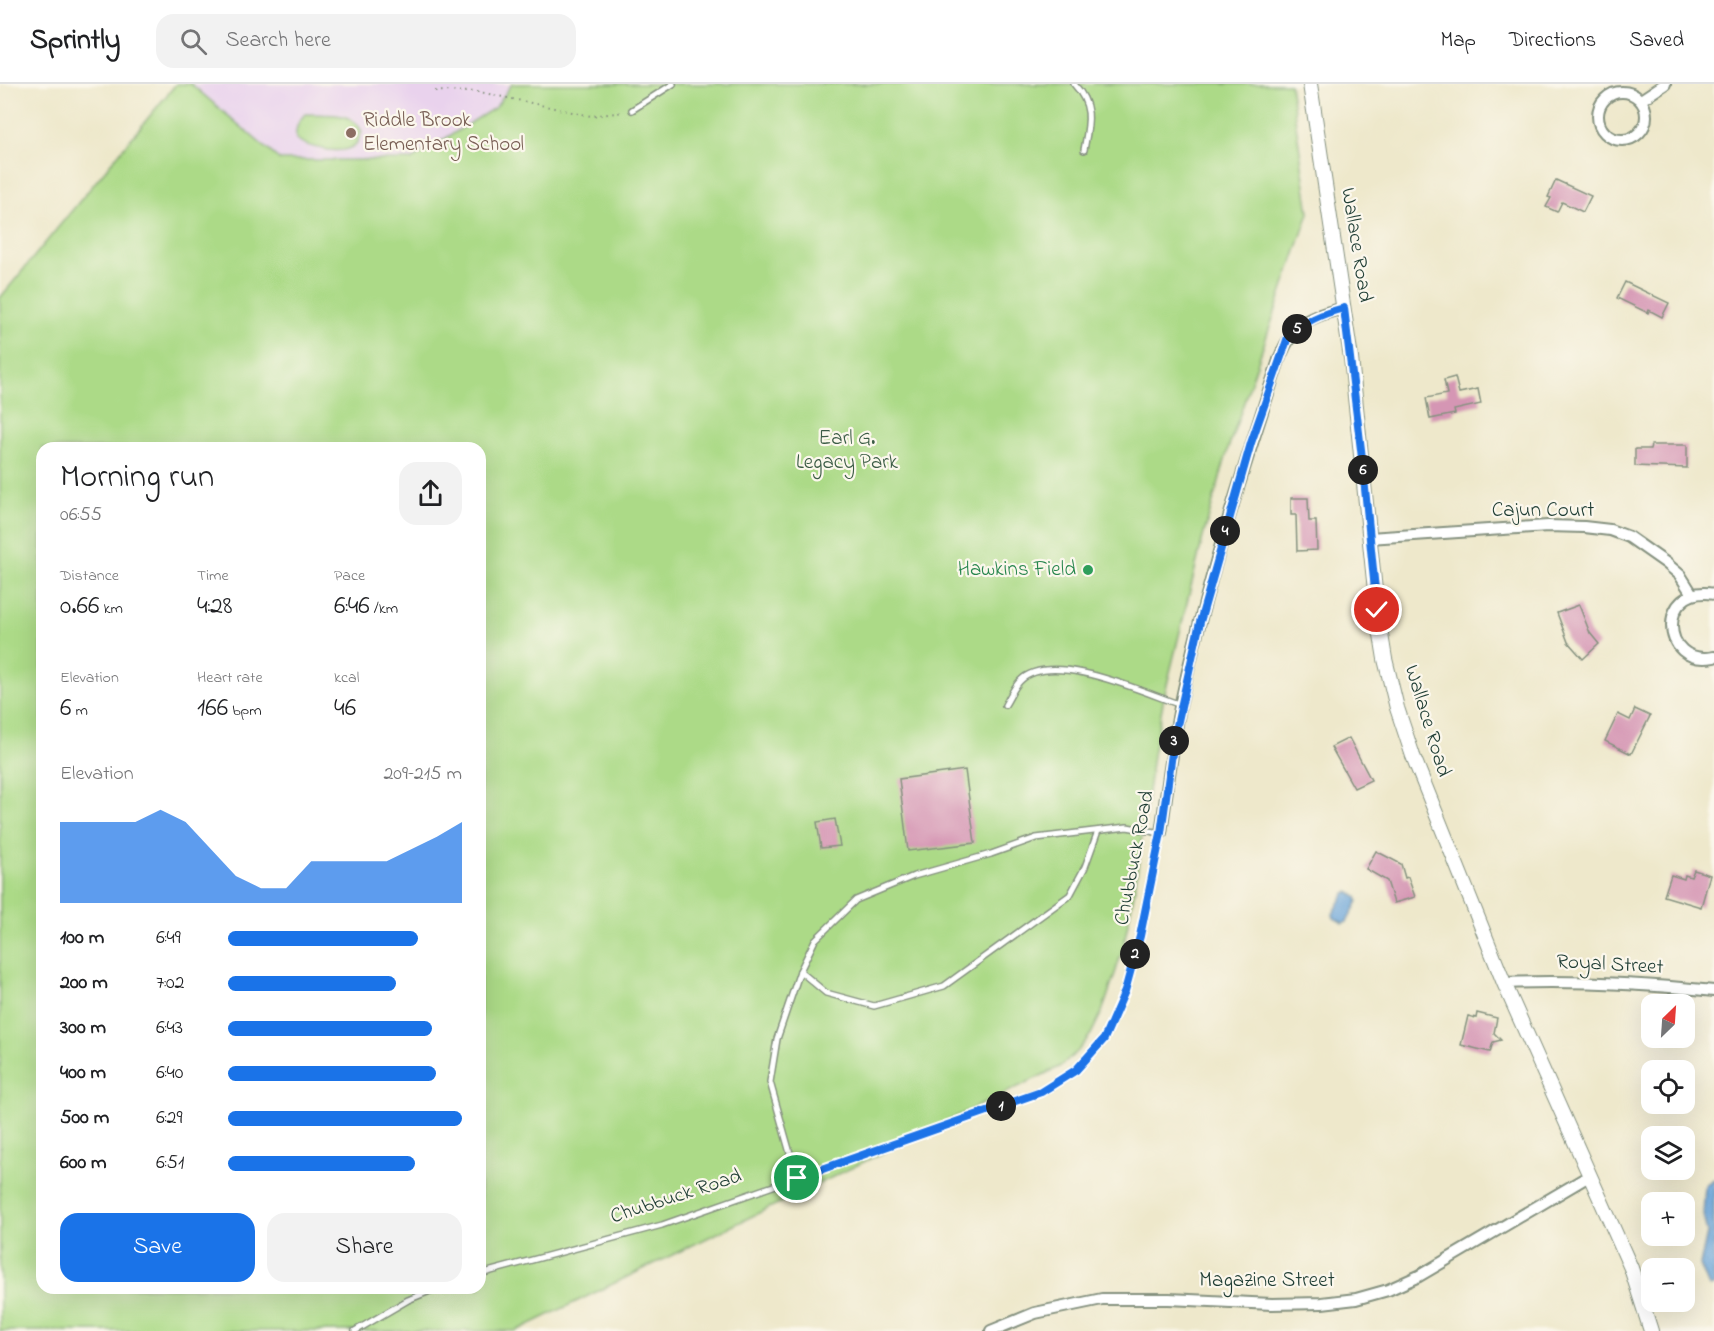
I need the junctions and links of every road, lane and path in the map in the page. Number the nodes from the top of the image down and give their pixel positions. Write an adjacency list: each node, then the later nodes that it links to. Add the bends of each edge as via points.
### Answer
1 (673, 84): 7 (lane)
2 (1074, 84): 8 (lane, via 1089,112)
3 (1310, 84): 9 (street, Wallace Road)
4 (1665, 84): 6 (street)
5 (435, 91): 7 (path, via 480,92 591,116)
6 (1641, 100): 6 (street, via 1628,92 1606,98 1598,119 1605,133 1628,140 1641,131 1646,116)
7 (632, 110)
8 (1084, 150)
9 (1344, 308): 10 (street, Wallace Road); 15 (street, Chubbuck Road, via 1317,315 1288,337 1227,524)
10 (1369, 538): 11 (street, Cajun Court, via 1548,526 1610,530 1629,537 1666,563 1680,575); 19 (street, Wallace Road, via 1385,659 1397,708)
11 (1692, 594): 12 (street); 13 (street, via 1675,609 1672,631 1683,651 1693,657)
12 (1714, 594)
13 (1714, 657)
14 (1005, 705): 15 (lane, via 1021,680 1048,668 1095,675)
15 (1181, 705): 17 (street, Chubbuck Road)
16 (1098, 831): 17 (lane, via 1127,827); 18 (lane, via 1036,838 914,876 856,900 815,940); 18 (lane, via 1070,896 944,986 874,1006 826,993)
17 (1161, 833): 22 (lane, Chubbuck Road, via 1125,991 1104,1039 1076,1070 1041,1092)
18 (800, 971): 22 (lane, via 777,1039 770,1082)
19 (1504, 983): 20 (street, Royal Street, via 1557,981); 21 (street, Wallace Road)
20 (1714, 991)
21 (1589, 1176): 26 (street, Magazine Street, via 1419,1276 1356,1299 1272,1304 1102,1299 1035,1313); 27 (street, Wallace Road, via 1631,1268)
22 (797, 1178): 23 (lane, Chubbuck Road, via 662,1225)
23 (486, 1272)
24 (422, 1294): 25 (lane)
25 (355, 1331)
26 (991, 1331)
27 (1651, 1331)

